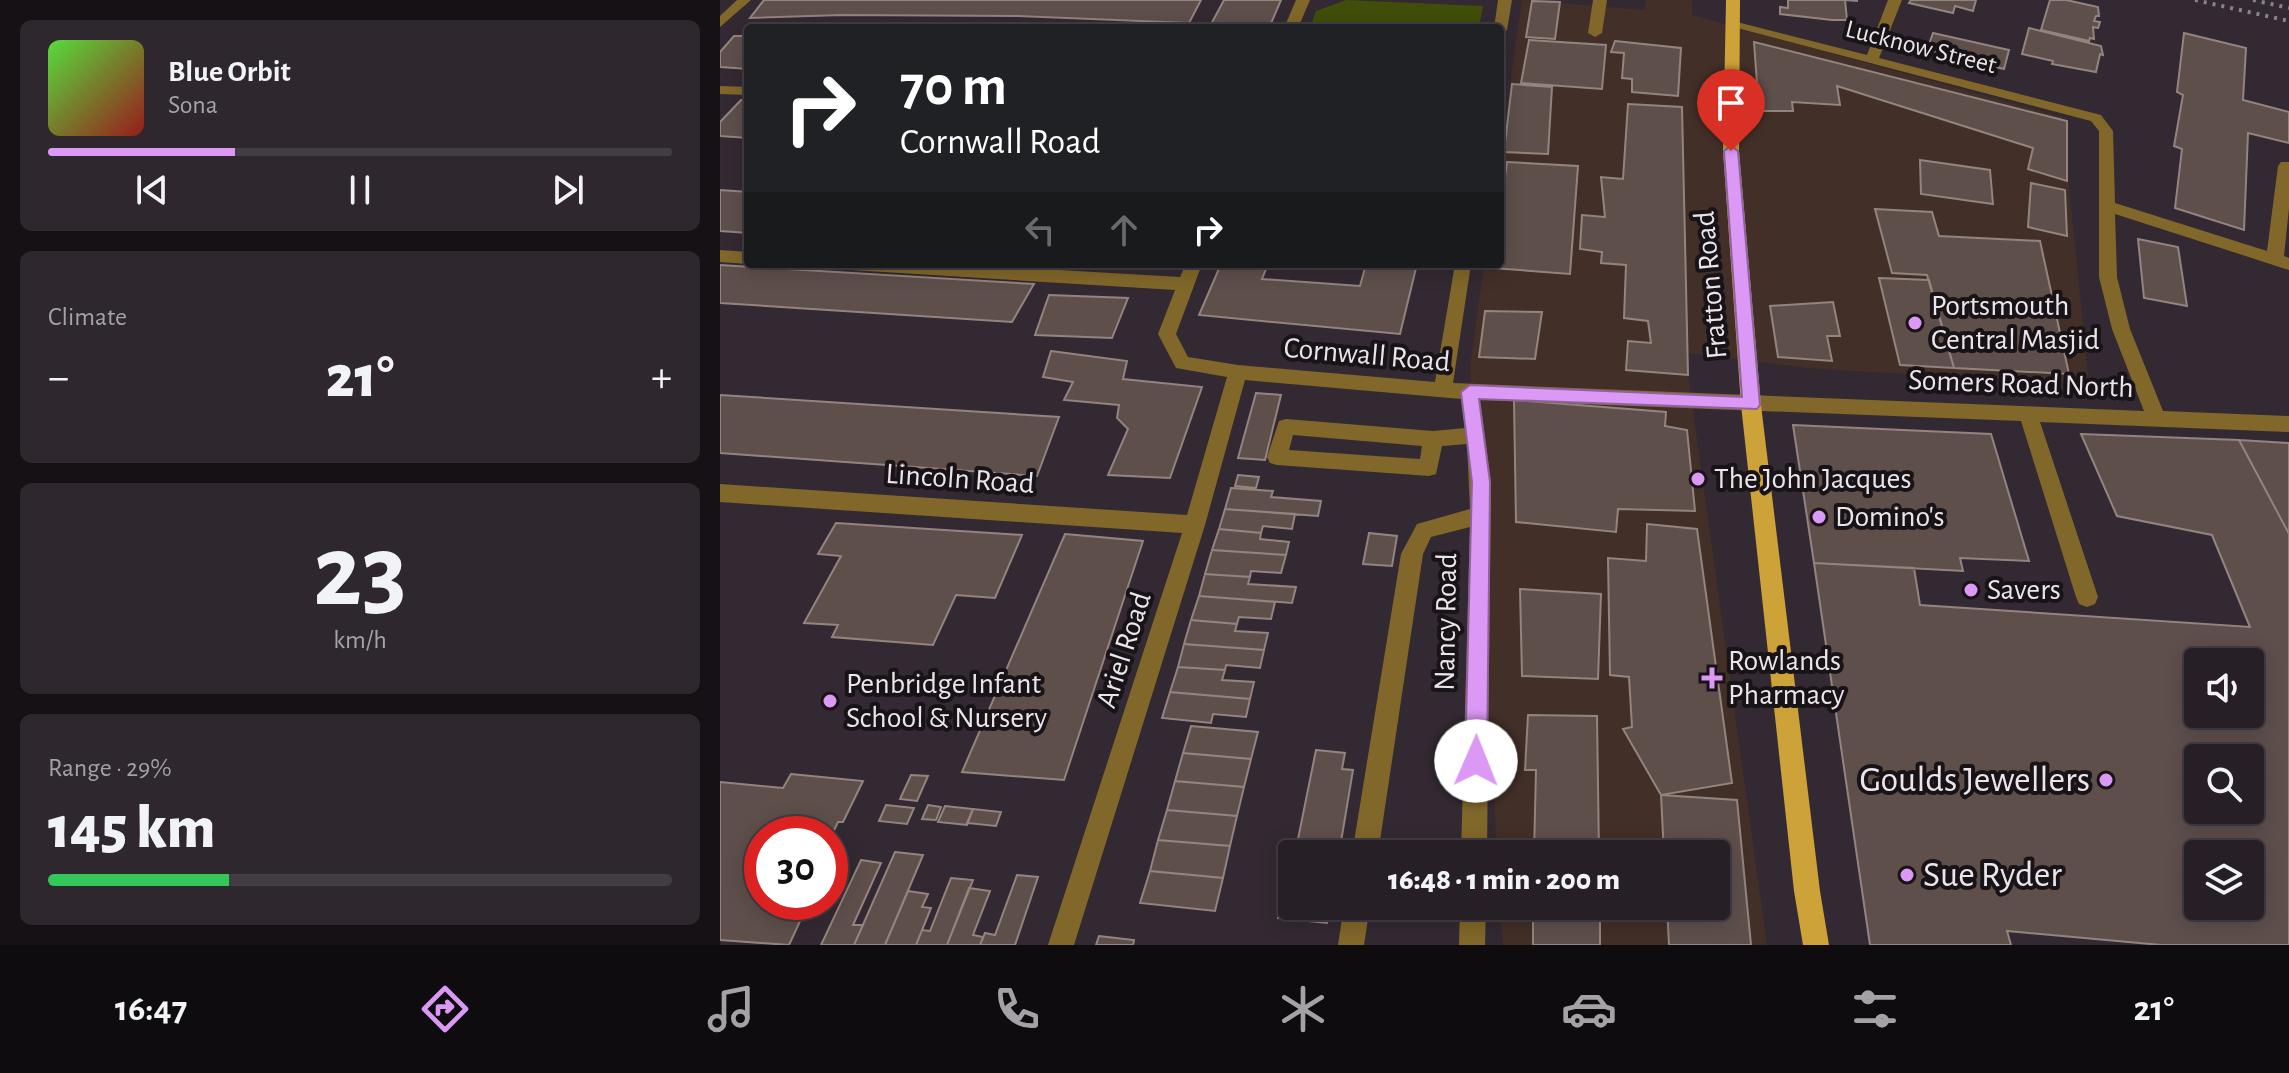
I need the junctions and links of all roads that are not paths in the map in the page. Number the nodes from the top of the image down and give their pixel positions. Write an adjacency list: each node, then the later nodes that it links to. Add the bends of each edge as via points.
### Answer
1 (744, 0): 7 (street)
2 (1303, 0): 8 (street)
3 (1505, 0): 9 (street)
4 (1600, 0): 11 (street)
5 (1733, 0): 10 (main road, Fratton Road)
6 (1895, 0): 12 (street)
7 (720, 23)
8 (1293, 24)
9 (1501, 24)
10 (1733, 25): 12 (street, Lucknow Street); 27 (main road, Fratton Road, via 1731,151)
11 (1595, 33)
12 (1872, 59): 16 (street, Lucknow Street, via 2096,118 2106,131)
13 (720, 90): 14 (street)
14 (744, 91)
15 (2289, 167): 19 (street)
16 (2105, 205): 19 (street); 29 (street, via 2111,289)
17 (720, 256): 18 (street)
18 (744, 258)
19 (2282, 261)
20 (918, 268): 23 (street)
21 (1192, 268): 23 (street, Cornwall Road)
22 (1462, 268): 25 (street)
23 (1186, 284): 24 (street, Cornwall Road, via 1167,334 1182,363)
24 (1238, 372): 25 (street, Cornwall Road); 35 (street, Ariel Road)
25 (1443, 389): 26 (street, Cornwall Road)
26 (1470, 392): 27 (street, Cornwall Road); 31 (street, Nancy Road)
27 (1751, 405): 28 (street, Somers Road North); 44 (main road, Fratton Road)
28 (2028, 414): 29 (street, Somers Road North); 36 (street)
29 (2156, 418): 30 (street, Somers Road North)
30 (2289, 424)
31 (1475, 435): 32 (street); 34 (street, Nancy Road)
32 (1433, 439): 32 (street, via 1286,427 1277,457 1429,468)
33 (720, 493): 35 (street, Lincoln Road)
34 (1480, 515): 37 (street, via 1424,530 1412,554); 38 (street, Nancy Road)
35 (1195, 525): 41 (street, Ariel Road)
36 (2087, 597)
37 (1367, 840)
38 (1474, 840)
39 (1355, 920): 42 (street)
40 (1473, 920): 43 (street)
41 (1061, 945)
42 (1351, 945)
43 (1472, 945)
44 (1816, 945)

